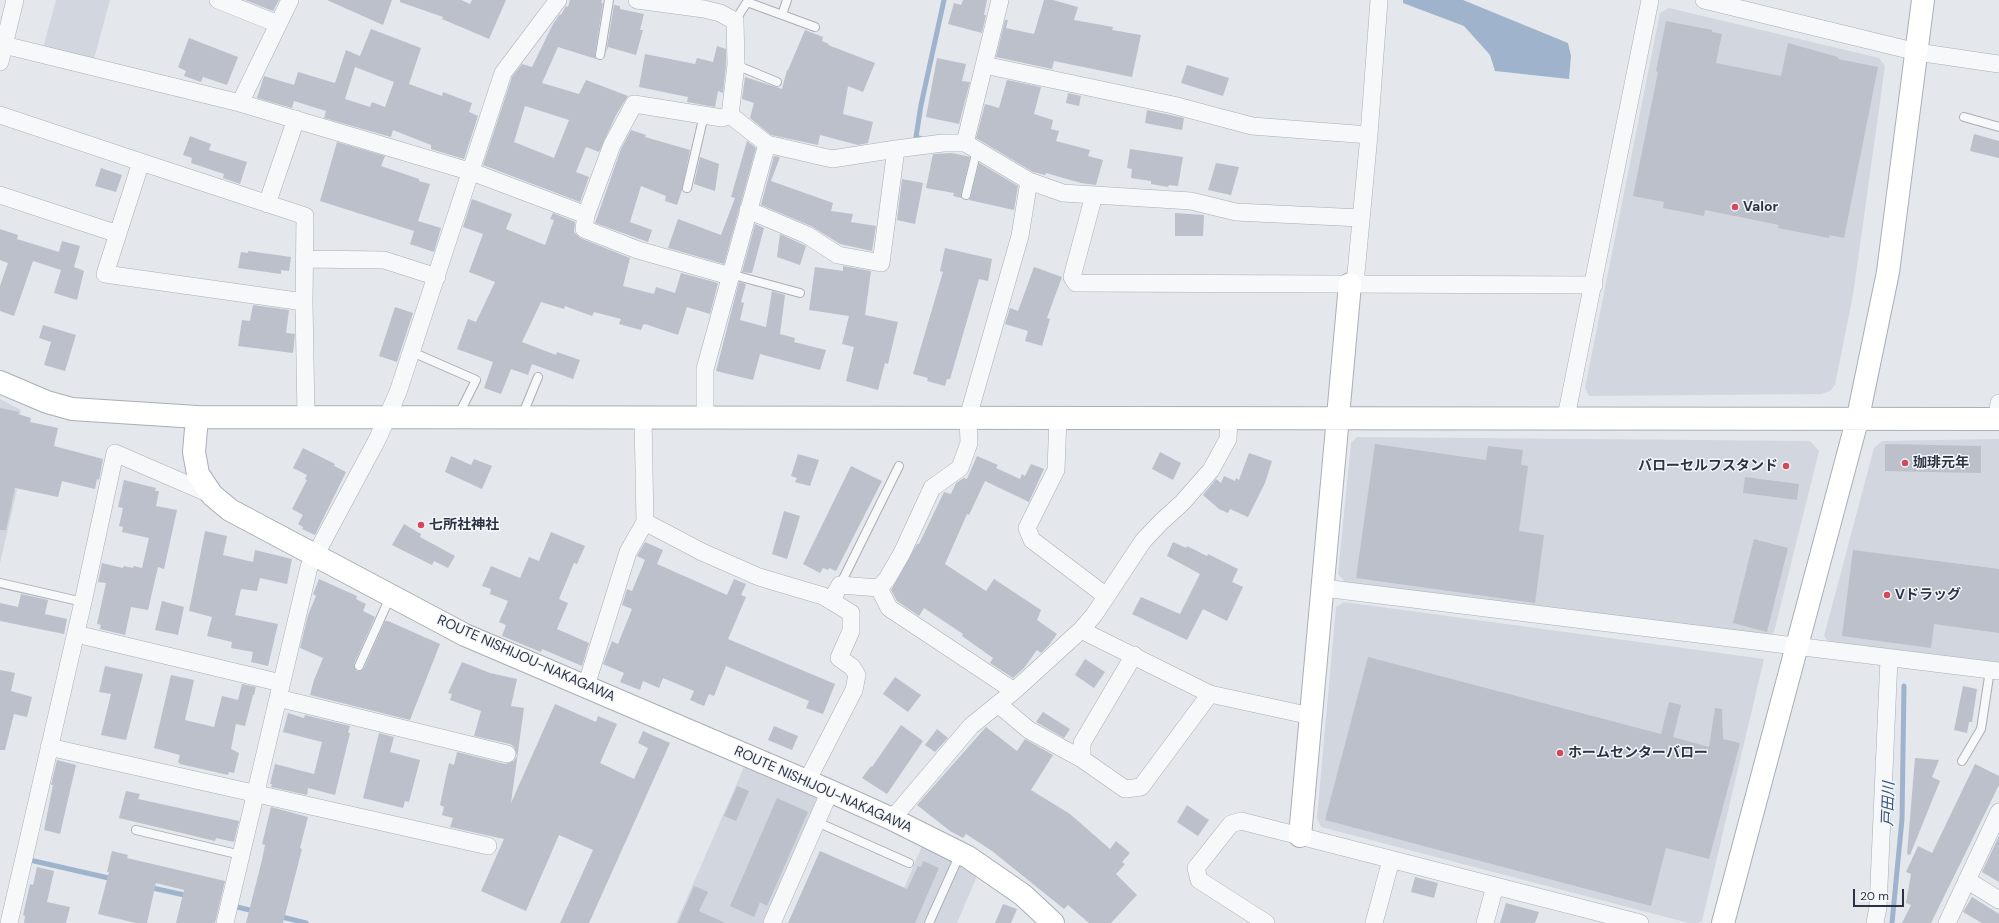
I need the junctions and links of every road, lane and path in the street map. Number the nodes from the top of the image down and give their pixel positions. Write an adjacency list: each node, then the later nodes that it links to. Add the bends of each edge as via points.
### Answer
1 (15, 0): 18 (street)
2 (218, 0): 16 (street)
3 (290, 0): 16 (street)
4 (558, 0): 38 (street, via 503,73)
5 (609, 0): 20 (lane)
6 (637, 0): 15 (street, via 704,9)
7 (787, 0): 14 (lane)
8 (1000, 0): 24 (street)
9 (1379, 0): 33 (street)
10 (1650, 0): 53 (street)
11 (1704, 0): 19 (street)
12 (1924, 0): 19 (street)
13 (747, 1): 14 (lane); 15 (lane)
14 (782, 15): 17 (lane)
15 (735, 20): 23 (street)
16 (278, 24): 26 (street)
17 (815, 27)
18 (4, 45): 21 (street); 26 (street)
19 (1917, 52): 22 (street); 70 (street, via 1888,272)
20 (600, 55)
21 (0, 62)
22 (1999, 64)
23 (736, 65): 25 (lane); 29 (street)
24 (984, 65): 33 (street, via 1173,105 1252,126); 35 (street)
25 (777, 82)
26 (240, 103): 31 (street)
27 (0, 115): 37 (street)
28 (704, 115): 29 (street, via 722,118); 40 (lane); 46 (street, via 634,104 612,145)
29 (730, 115): 34 (street)
30 (1964, 117): 32 (lane)
31 (296, 119): 38 (street); 44 (street)
32 (1999, 127)
33 (1369, 135): 47 (street)
34 (767, 144): 36 (street, via 832,158); 45 (street)
35 (971, 146): 36 (street, via 943,143); 39 (street); 42 (lane)
36 (896, 148): 45 (street, via 881,263 838,255 807,235)
37 (141, 162): 44 (street); 48 (street)
38 (472, 172): 46 (street); 51 (street)
39 (1028, 181): 43 (street, via 1063,193); 66 (street, via 1020,236)
40 (687, 188)
41 (0, 195): 48 (street)
42 (966, 195)
43 (1094, 195): 47 (street, via 1191,201 1236,212); 52 (street, via 1072,277 1076,284)
44 (267, 204): 49 (street, via 305,216)
45 (748, 210): 50 (street)
46 (586, 215): 50 (street, via 584,229 638,250)
47 (1361, 218): 52 (street)
48 (118, 234): 55 (street, via 104,274)
49 (304, 259): 51 (street, via 384,260); 55 (street)
50 (730, 275): 54 (lane); 65 (street, via 705,369)
51 (437, 277): 56 (street)
52 (1353, 284): 53 (street); 72 (street)
53 (1594, 285): 69 (street)
54 (800, 293)
55 (304, 302): 61 (street)
56 (412, 352): 62 (lane, via 476,380); 71 (street)
57 (538, 377): 63 (lane)
58 (0, 382): 60 (street, via 47,402 72,409)
59 (1998, 413): 70 (street)
60 (197, 417): 61 (street); 74 (street, ROUTE NISHIJOU-NAKAGAWA, via 194,452 198,474)
61 (306, 417): 71 (street)
62 (458, 417): 63 (street); 71 (street)
63 (522, 417): 64 (street)
64 (643, 417): 65 (street); 75 (street)
65 (704, 417): 66 (street)
66 (968, 417): 67 (street); 79 (street, via 968,443 960,468 932,488 902,553)
67 (1058, 417): 68 (street); 82 (street, via 1056,470 1027,528 1032,540)
68 (1229, 417): 72 (street); 82 (street, via 1228,439 1211,470 1143,541)
69 (1566, 417): 70 (street); 72 (street)
70 (1858, 417): 87 (street)
71 (387, 418): 76 (street)
72 (1338, 418): 80 (street)
73 (899, 466): 78 (lane)
74 (212, 495): 76 (street, ROUTE NISHIJOU-NAKAGAWA, via 230,510); 84 (street, via 115,453)
75 (644, 522): 83 (street, via 717,559); 92 (street, via 628,552)
76 (315, 555): 81 (street, ROUTE NISHIJOU-NAKAGAWA); 93 (street, via 309,567)
77 (0, 582): 84 (lane)
78 (840, 585): 79 (street); 83 (street)
79 (879, 588): 94 (street, via 889,608)
80 (1322, 588): 87 (street); 97 (street)
81 (391, 595): 90 (lane); 92 (street, ROUTE NISHIJOU-NAKAGAWA, via 465,635)
82 (1106, 596): 85 (street)
83 (831, 601): 102 (street, via 851,613 851,630 839,658 852,667 857,675 854,690)
84 (84, 602): 86 (street)
85 (1081, 630): 88 (street); 94 (street)
86 (76, 634): 93 (street); 98 (street)
87 (1796, 647): 89 (street); 128 (street)
88 (1134, 655): 95 (street); 100 (street, via 1082,743)
89 (1889, 658): 91 (street); 129 (street, via 1878,907)
90 (359, 666)
91 (1995, 671): 101 (lane, via 1981,729)
92 (586, 686): 102 (street, ROUTE NISHIJOU-NAKAGAWA)
93 (280, 691): 99 (street); 104 (street)
94 (1014, 691): 96 (street)
95 (1210, 694): 97 (street); 100 (street, via 1141,787 1125,789)
96 (998, 704): 100 (street, via 1029,730); 106 (street, via 971,726)
97 (1311, 716): 109 (street)
98 (49, 747): 104 (street); 119 (street)
99 (507, 754)
100 (1082, 759)
101 (1962, 760)
102 (807, 781): 103 (street, ROUTE NISHIJOU-NAKAGAWA)
103 (830, 791): 106 (street, ROUTE NISHIJOU-NAKAGAWA); 107 (street)
104 (255, 794): 110 (street); 112 (street)
105 (1999, 812): 115 (street)
106 (892, 819): 111 (street, ROUTE NISHIJOU-NAKAGAWA)
107 (816, 822): 114 (lane); 121 (street)
108 (136, 830): 112 (lane)
109 (1300, 836): 113 (street); 124 (street, via 1241,821 1231,824 1196,868 1198,880)
110 (488, 846)
111 (960, 854): 122 (lane); 123 (street, ROUTE NISHIJOU-NAKAGAWA, via 1023,895)
112 (241, 855): 120 (street)
113 (1391, 860): 116 (street); 125 (street)
114 (909, 863)
115 (1967, 880): 117 (street); 130 (street)
116 (1495, 886): 118 (street); 126 (street)
117 (1999, 900)
118 (1591, 917): 127 (street)
119 (10, 923)
120 (225, 923)
121 (772, 923)
122 (929, 923)
123 (1053, 923)
124 (1266, 923)
125 (1374, 923)
126 (1485, 923)
127 (1640, 923)
128 (1722, 923)
129 (1875, 923)
130 (1948, 923)

